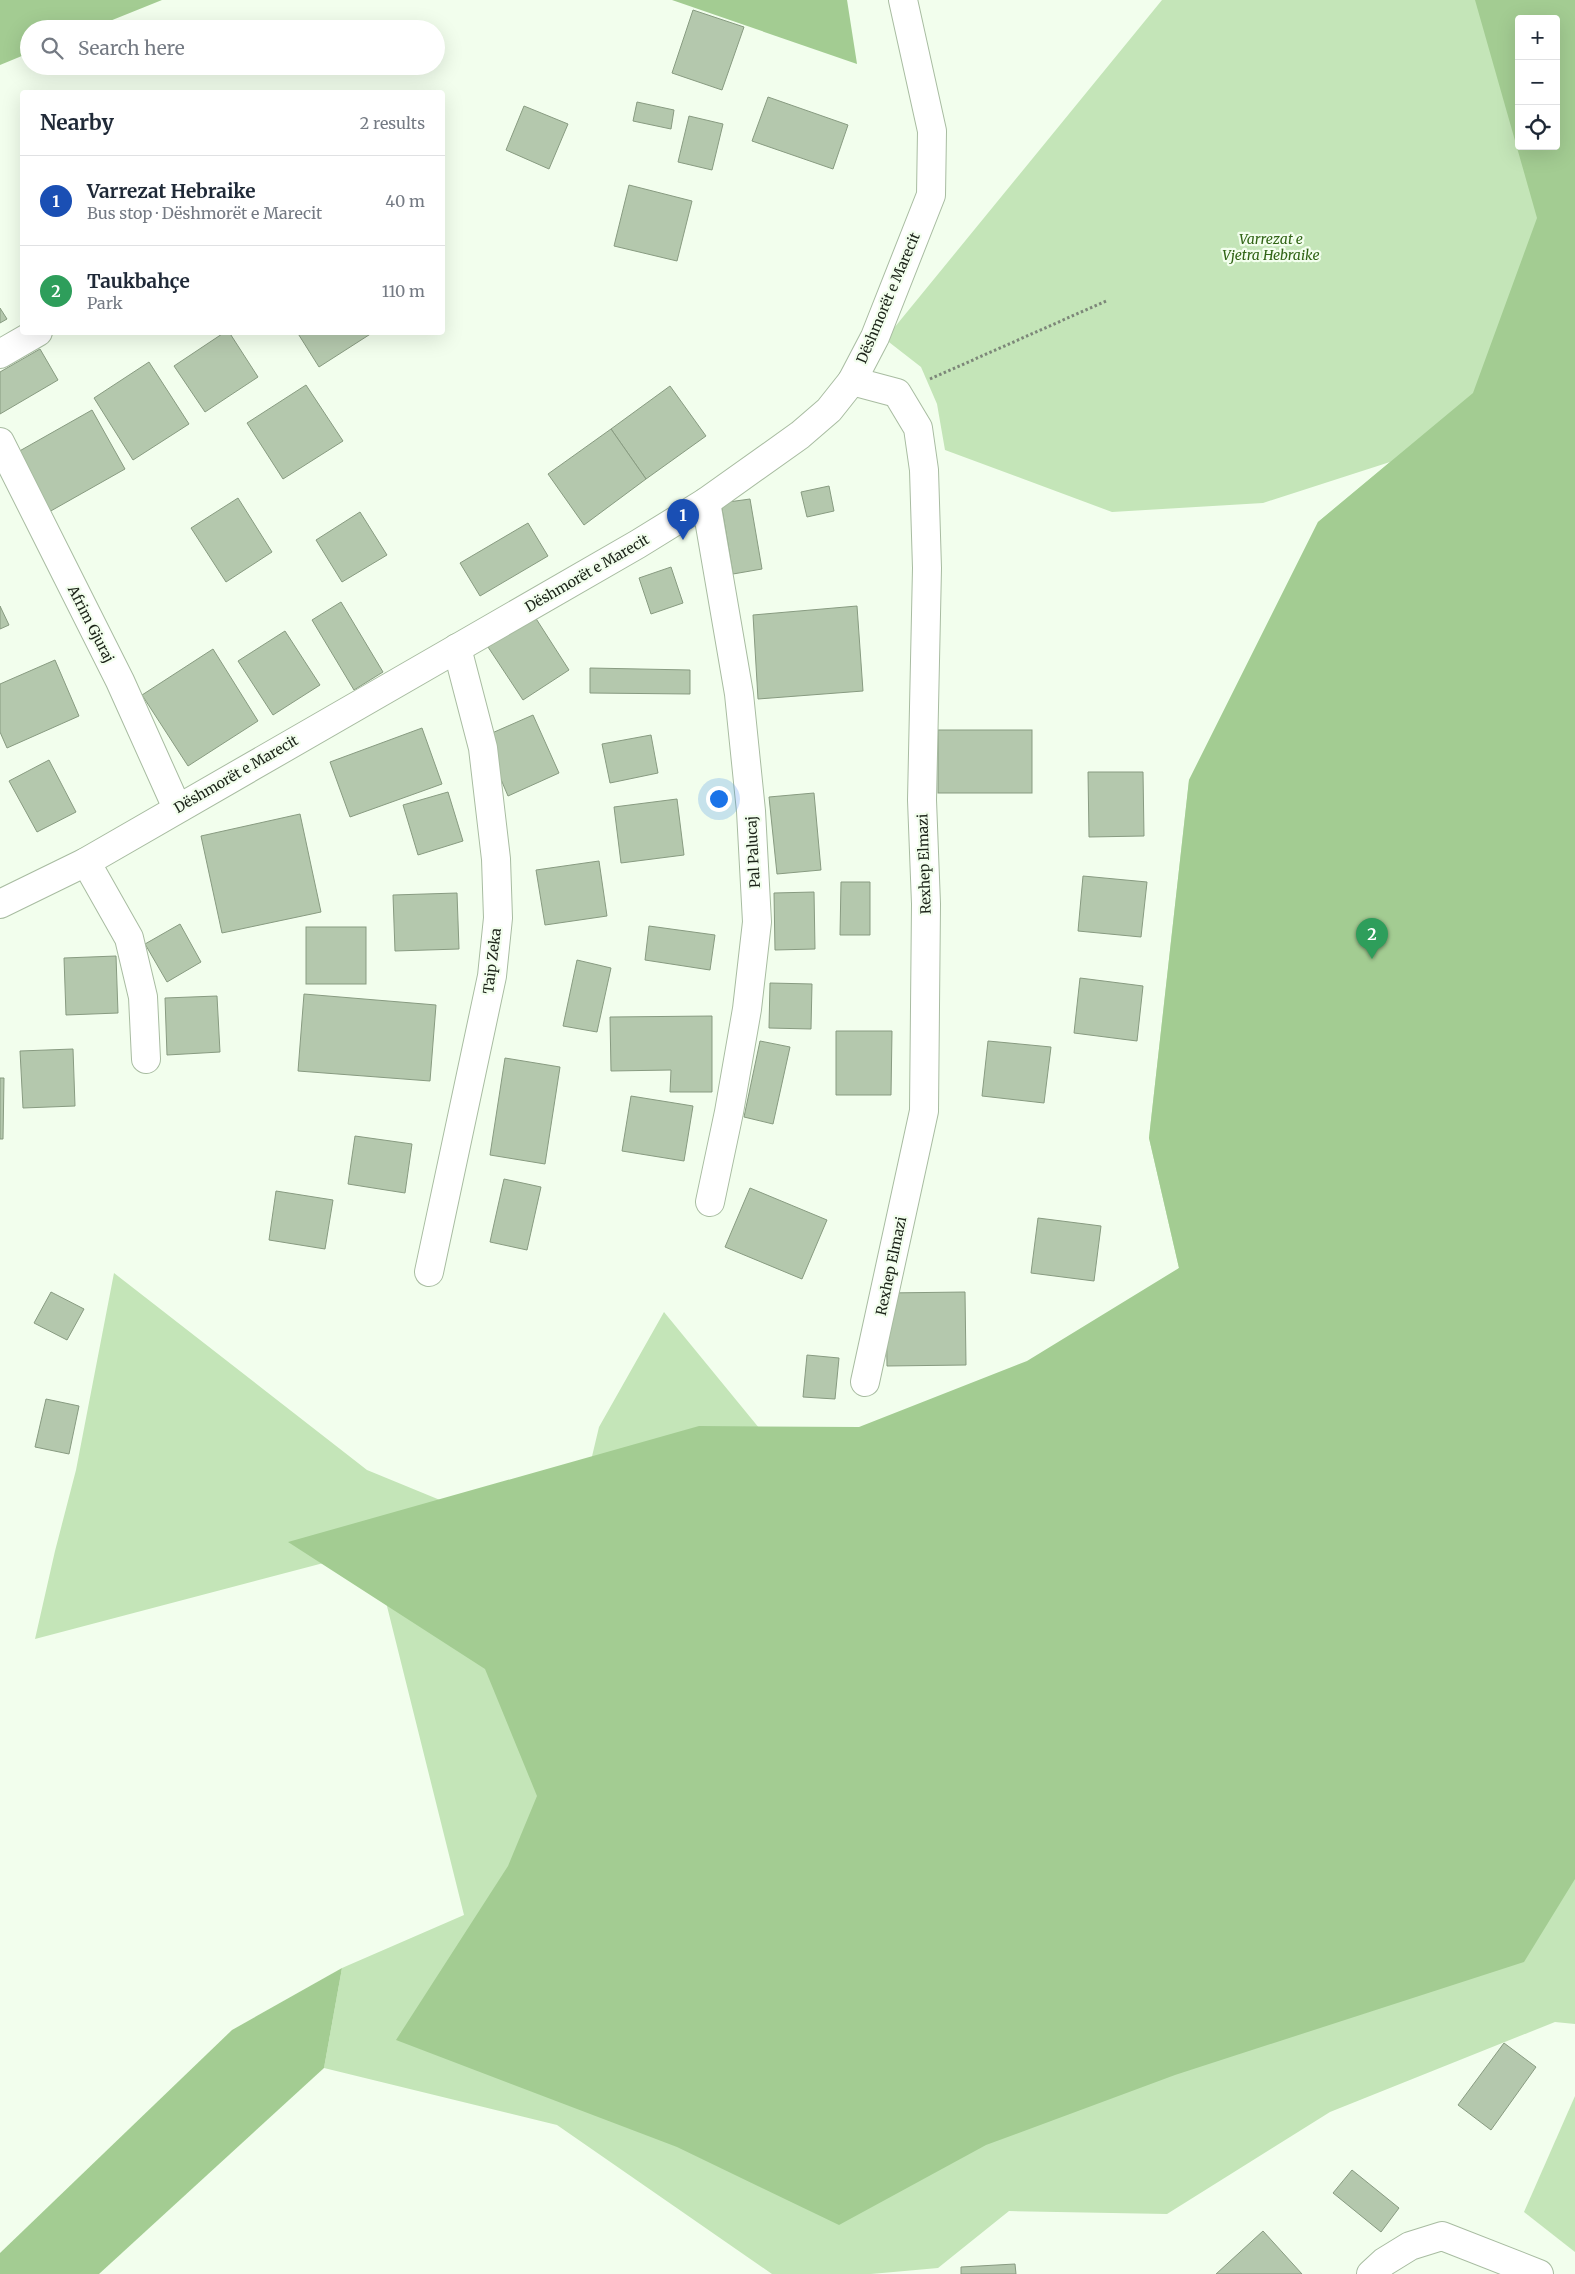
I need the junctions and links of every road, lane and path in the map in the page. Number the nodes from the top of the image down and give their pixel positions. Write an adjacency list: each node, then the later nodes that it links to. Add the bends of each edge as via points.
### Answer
1 (903, 0): 5 (street, Dëshmorët e Marecit, via 932,131 931,195 875,337)
2 (1106, 301): 6 (path)
3 (33, 335): 4 (street)
4 (0, 354)
5 (852, 381): 6 (street); 8 (street, Dëshmorët e Marecit, via 829,410 800,435)
6 (897, 393): 16 (street, Rexhep Elmazi, via 918,428 924,470 927,568 922,800 926,904 924,1111)
7 (0, 442): 10 (street, Afrim Gjuraj, via 120,681)
8 (706, 502): 9 (street, Dëshmorët e Marecit); 14 (street, Pal Palucaj, via 738,694 751,811 757,922 744,1028)
9 (457, 648): 10 (street, Dëshmorët e Marecit); 15 (street, Taip Zeka, via 483,748 496,859 498,918 488,994)
10 (177, 808): 11 (street, Dëshmorët e Marecit)
11 (86, 862): 12 (street, Dëshmorët e Marecit); 13 (street, via 129,938 143,996)
12 (0, 904)
13 (146, 1059)
14 (710, 1202)
15 (429, 1272)
16 (865, 1382)
17 (1371, 2274): 18 (street, via 1410,2246 1442,2236)
18 (1539, 2274)

